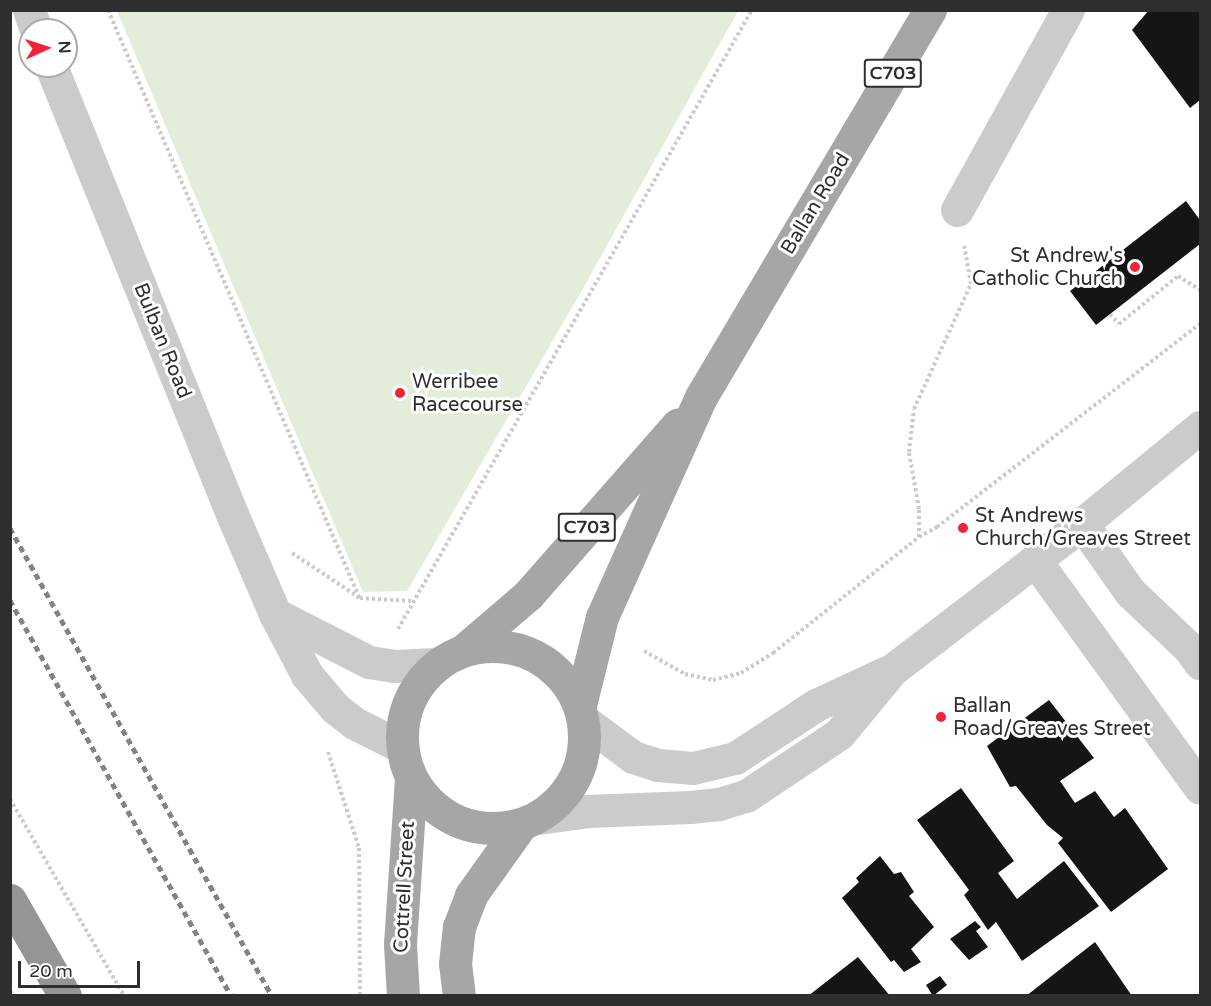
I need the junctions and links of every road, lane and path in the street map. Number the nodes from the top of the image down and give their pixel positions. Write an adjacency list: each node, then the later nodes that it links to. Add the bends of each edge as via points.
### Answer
1 (108, 10): 16 (path)
2 (752, 10): 17 (path, via 465,514)
3 (930, 10): 10 (main road, Ballan Road / C703)
4 (1068, 10): 6 (street)
5 (56, 78): 18 (street, Bulban Road)
6 (957, 210): 13 (path, via 971,284 914,409 909,452 919,508)
7 (1200, 290): 8 (path, via 1178,276 1119,324)
8 (1110, 314)
9 (1200, 324): 13 (path)
10 (701, 397): 19 (main road, Ballan Road / C703, via 528,595); 26 (main road, Ballan Road / C703, via 602,617)
11 (1200, 427): 12 (street)
12 (1082, 524): 15 (street); 22 (street, via 1130,592)
13 (919, 537): 20 (path, via 773,653 741,673 713,680 685,674)
14 (289, 551): 16 (path)
15 (1035, 560): 24 (street); 29 (street)
16 (360, 598): 17 (path)
17 (411, 601): 21 (path, via 394,637)
18 (275, 614): 21 (street); 25 (street, Bulban Road, via 307,675)
19 (465, 649): 23 (main road, C703); 26 (main road, C703, via 505,645 543,659 567,680)
20 (644, 651)
21 (369, 662): 23 (street, via 394,666)
22 (1200, 663)
23 (436, 664): 27 (main road, C703, via 418,683 405,711)
24 (892, 670): 26 (street, via 816,705 735,758 693,768 658,765 633,757); 31 (street, via 839,734 746,796 719,804 588,811)
25 (335, 708): 27 (street, Bulban Road, via 354,723); 37 (path, via 318,726 359,848)
26 (581, 713): 31 (main road, C703, via 586,737 579,770 562,798)
27 (402, 747): 28 (main road, C703)
28 (411, 778): 31 (main road, C703, via 430,803 456,821 489,829); 38 (main road, Cottrell Street / C703, via 400,944)
29 (1200, 788)
30 (10, 799): 36 (path)
31 (529, 821): 39 (main road, C703, via 471,894 459,927 455,964)
32 (10, 900): 35 (highway)
33 (10, 992): 34 (path)
34 (13, 996)
35 (65, 996)
36 (124, 996)
37 (360, 996)
38 (403, 996)
39 (459, 996)

